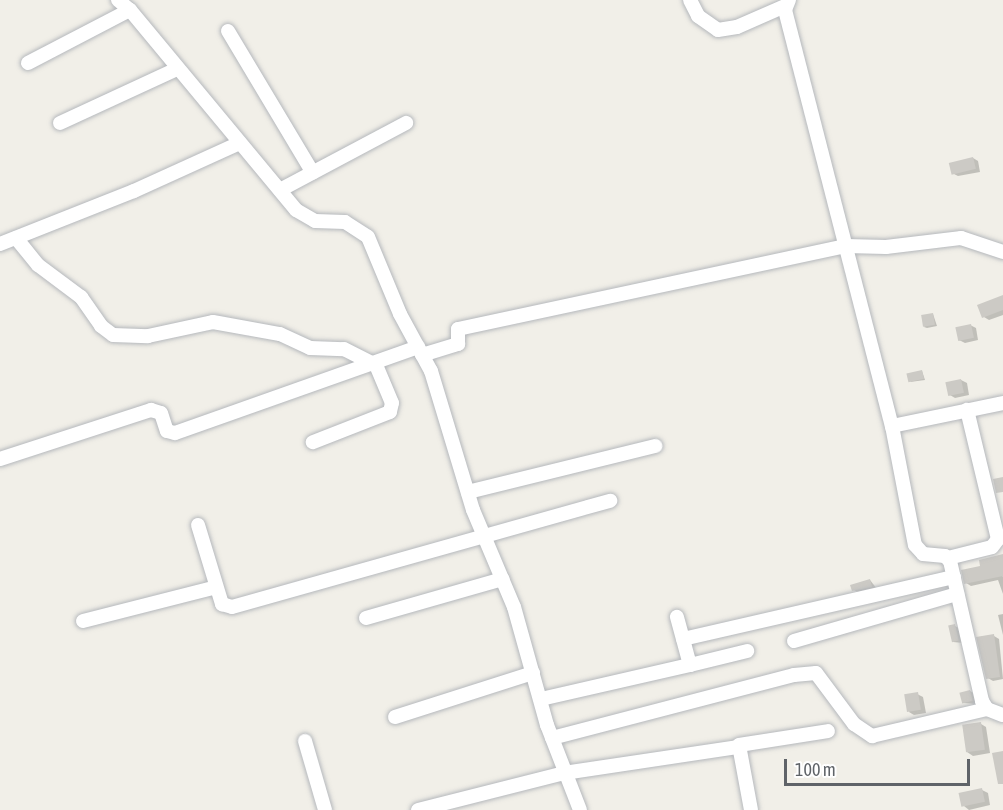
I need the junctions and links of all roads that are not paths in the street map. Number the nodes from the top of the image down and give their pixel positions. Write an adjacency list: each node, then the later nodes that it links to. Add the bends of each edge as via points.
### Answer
1 (118, 0): 4 (street)
2 (690, 0): 3 (street, via 698,16 718,30 737,27)
3 (787, 3): 15 (street)
4 (130, 9): 6 (street); 7 (street)
5 (228, 31): 11 (street)
6 (28, 63)
7 (177, 69): 8 (street); 10 (street)
8 (60, 123)
9 (406, 123): 11 (street)
10 (240, 143): 12 (street); 13 (street)
11 (313, 172): 12 (street)
12 (280, 190): 17 (street, via 307,219 345,222 368,237)
13 (16, 238): 14 (street); 18 (street, via 38,265 81,297 101,326 113,335 148,336 213,322 280,334 310,348 344,349)
14 (0, 244)
15 (846, 246): 16 (street, via 886,247 961,238); 17 (street, via 458,329 458,344); 21 (street)
16 (1003, 252)
17 (420, 351): 18 (street); 25 (street)
18 (376, 365): 22 (street, via 392,403 390,412); 24 (street, via 175,433 167,431 161,413 151,410)
19 (1003, 403): 20 (street)
20 (967, 410): 21 (street); 29 (street, via 998,539 992,547)
21 (892, 426): 29 (street, via 915,544 923,554)
22 (313, 442)
23 (655, 446): 25 (street)
24 (0, 459)
25 (468, 492): 28 (street)
26 (610, 501): 28 (street)
27 (198, 525): 32 (street)
28 (485, 534): 31 (street); 32 (street, via 232,607 222,604)
29 (948, 558): 30 (street)
30 (954, 577): 33 (street); 37 (street)
31 (503, 579): 35 (street); 41 (street)
32 (216, 587): 36 (street)
33 (957, 594): 38 (street); 43 (street)
34 (677, 616): 37 (street)
35 (366, 618)
36 (83, 621)
37 (683, 639): 40 (street)
38 (794, 641)
39 (747, 651): 40 (street)
40 (690, 665): 42 (street)
41 (533, 673): 42 (street); 45 (street)
42 (541, 699): 47 (street)
43 (987, 709): 44 (street); 47 (street, via 872,736 854,724 816,674 794,675)
44 (1003, 715)
45 (395, 717)
46 (828, 731): 49 (street, via 752,740)
47 (552, 738): 50 (street)
48 (306, 741): 52 (street)
49 (737, 747): 50 (street); 55 (street)
50 (564, 773): 51 (street); 54 (street)
51 (450, 806): 53 (street)
52 (325, 810)
53 (418, 810)
54 (580, 810)
55 (751, 810)

